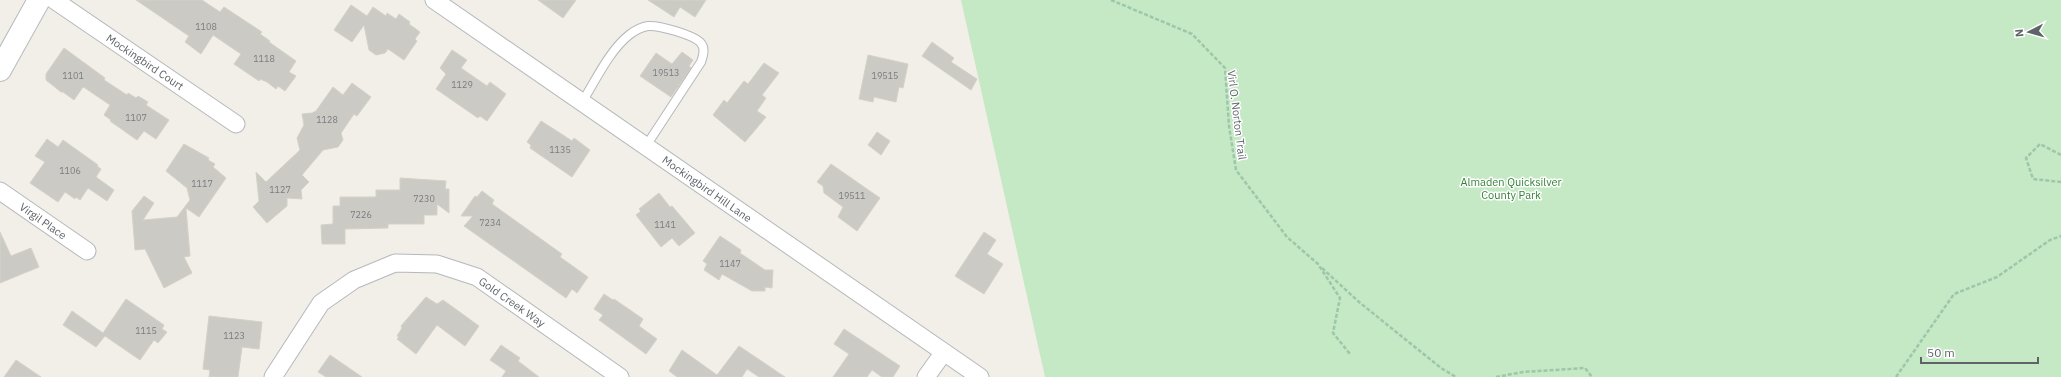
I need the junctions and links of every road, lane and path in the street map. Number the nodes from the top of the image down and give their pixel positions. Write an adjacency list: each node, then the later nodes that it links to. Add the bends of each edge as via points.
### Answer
1 (39, 0): 5 (street)
2 (54, 0): 7 (street, Mockingbird Court)
3 (434, 0): 6 (street, Mockingbird Hill Lane)
4 (1111, 0): 14 (path, Virl O. Norton Trail, via 1192,34 1225,68 1229,126 1236,170 1287,236)
5 (0, 70)
6 (582, 102): 8 (street, Mockingbird Hill Lane); 8 (lane, via 612,54 637,30 648,26 657,27 695,38 703,47 701,62)
7 (236, 124)
8 (646, 146): 15 (street, Mockingbird Hill Lane)
9 (2061, 155): 10 (path, via 2040,144 2026,158 2033,179)
10 (2061, 182)
11 (0, 191): 13 (street, Virgil Place)
12 (2061, 236): 24 (path, via 2050,240 1997,277 1954,294)
13 (87, 251)
14 (1318, 264): 16 (path, Virl O. Norton Trail, via 1340,298 1333,333); 21 (path, via 1359,302 1441,368)
15 (944, 352): 19 (street); 20 (street, Mockingbird Hill Lane)
16 (1350, 354)
17 (274, 377): 18 (street, Gold Creek Way, via 321,303 354,280 395,263 437,264 477,277)
18 (620, 377)
19 (926, 377)
20 (980, 377)
21 (1456, 377)
22 (1496, 377): 23 (path, via 1523,372 1585,368)
23 (1592, 377)
24 (1896, 377)

